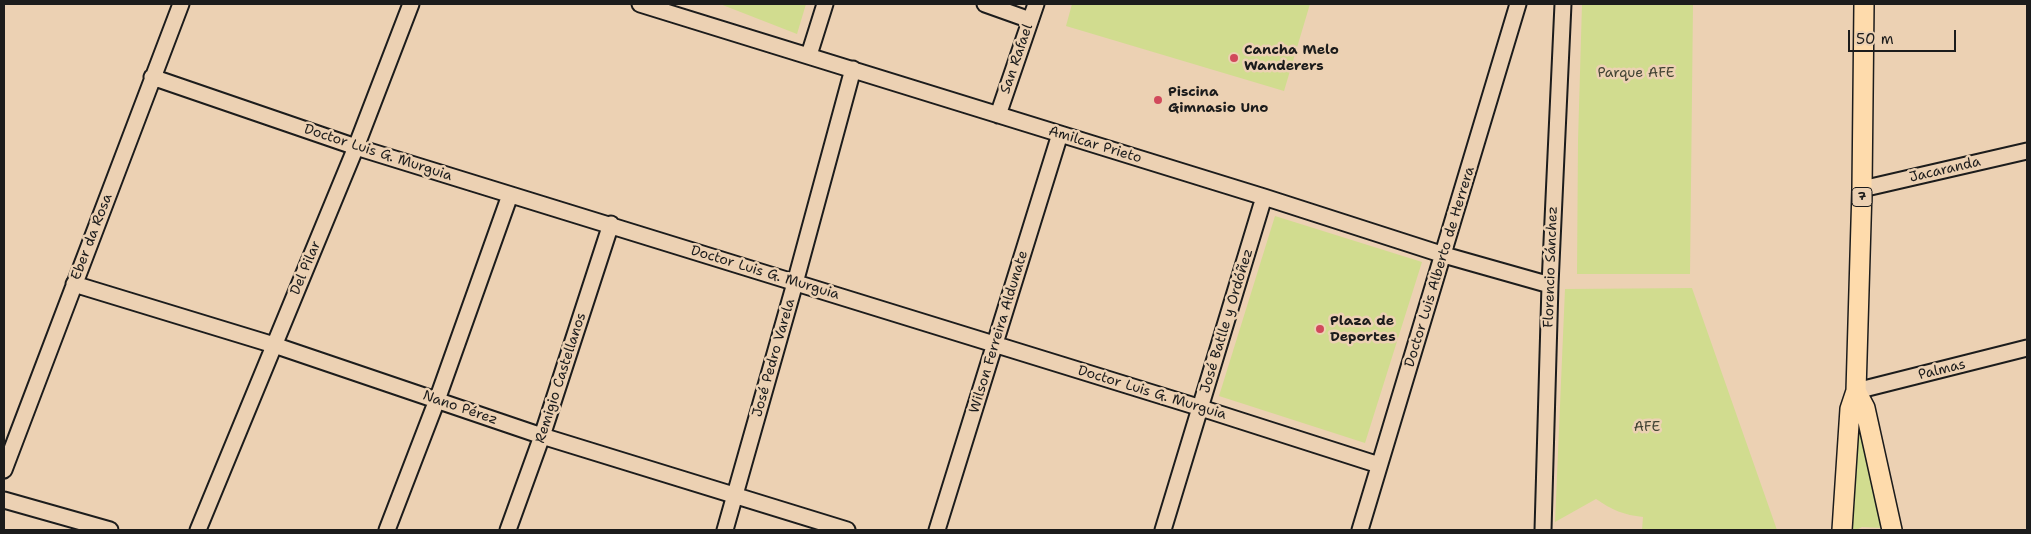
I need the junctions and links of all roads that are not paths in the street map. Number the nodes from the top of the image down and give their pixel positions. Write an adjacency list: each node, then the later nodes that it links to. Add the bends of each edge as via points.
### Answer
1 (181, 4): 13 (street, Eber da Rosa)
2 (411, 4): 16 (street, Del Pilar)
3 (640, 4): 11 (street, Amilcar Prieto)
4 (825, 4): 11 (street)
5 (985, 4): 10 (street)
6 (1036, 4): 10 (street, San Rafael)
7 (1518, 4): 22 (street, Doctor Luis Alberto de Herrera)
8 (1563, 4): 25 (street, Florencio Sánchez)
9 (1864, 4): 18 (main road, 7)
10 (1030, 20): 14 (street, San Rafael)
11 (809, 55): 12 (street, Amilcar Prieto)
12 (853, 69): 14 (street, Amilcar Prieto); 23 (street, José Pedro Varela)
13 (152, 77): 16 (street, Doctor Luis G. Murguia); 24 (street, Eber da Rosa)
14 (998, 115): 15 (street, Amilcar Prieto)
15 (1060, 134): 20 (street, Amilcar Prieto); 26 (street, Wilson Ferreira Aldunate)
16 (356, 147): 19 (street, Doctor Luis G. Murguia); 27 (street, Del Pilar)
17 (2027, 151): 18 (street, Jacaranda)
18 (1862, 189): 29 (main road, 7)
19 (510, 195): 21 (street, Doctor Luis G. Murguia); 30 (street)
20 (1264, 197): 22 (street, Amilcar Prieto); 31 (street, José Batlle y Ordóñez)
21 (611, 224): 23 (street, Doctor Luis G. Murguia); 32 (street, Remigio Castellanos)
22 (1444, 255): 25 (street, Amilcar Prieto); 33 (street, Doctor Luis Alberto de Herrera)
23 (796, 283): 26 (street, Doctor Luis G. Murguia); 35 (street, José Pedro Varela)
24 (74, 284): 27 (street, Nano Pérez); 34 (street, Eber da Rosa)
25 (1550, 285): 46 (street, Florencio Sánchez)
26 (996, 344): 31 (street, Doctor Luis G. Murguia); 43 (street, Wilson Ferreira Aldunate)
27 (274, 345): 30 (street, Nano Pérez); 38 (street, Del Pilar)
28 (2027, 348): 29 (street, Palmas)
29 (1856, 391): 47 (main road, 7, via 1850,409); 48 (main road, 7, via 1864,408)
30 (437, 400): 32 (street, Nano Pérez); 39 (street)
31 (1201, 408): 33 (street, Doctor Luis G. Murguia); 44 (street, José Batlle y Ordóñez)
32 (542, 436): 35 (street, Nano Pérez); 40 (street, Remigio Castellanos)
33 (1379, 465): 45 (street, Doctor Luis Alberto de Herrera)
34 (4, 470)
35 (735, 495): 41 (street, José Pedro Varela); 42 (street, Nano Pérez)
36 (4, 500): 37 (street)
37 (110, 530)
38 (198, 530)
39 (387, 530)
40 (508, 530)
41 (725, 530)
42 (846, 530)
43 (937, 530)
44 (1163, 530)
45 (1360, 530)
46 (1543, 530)
47 (1842, 530)
48 (1892, 530)

